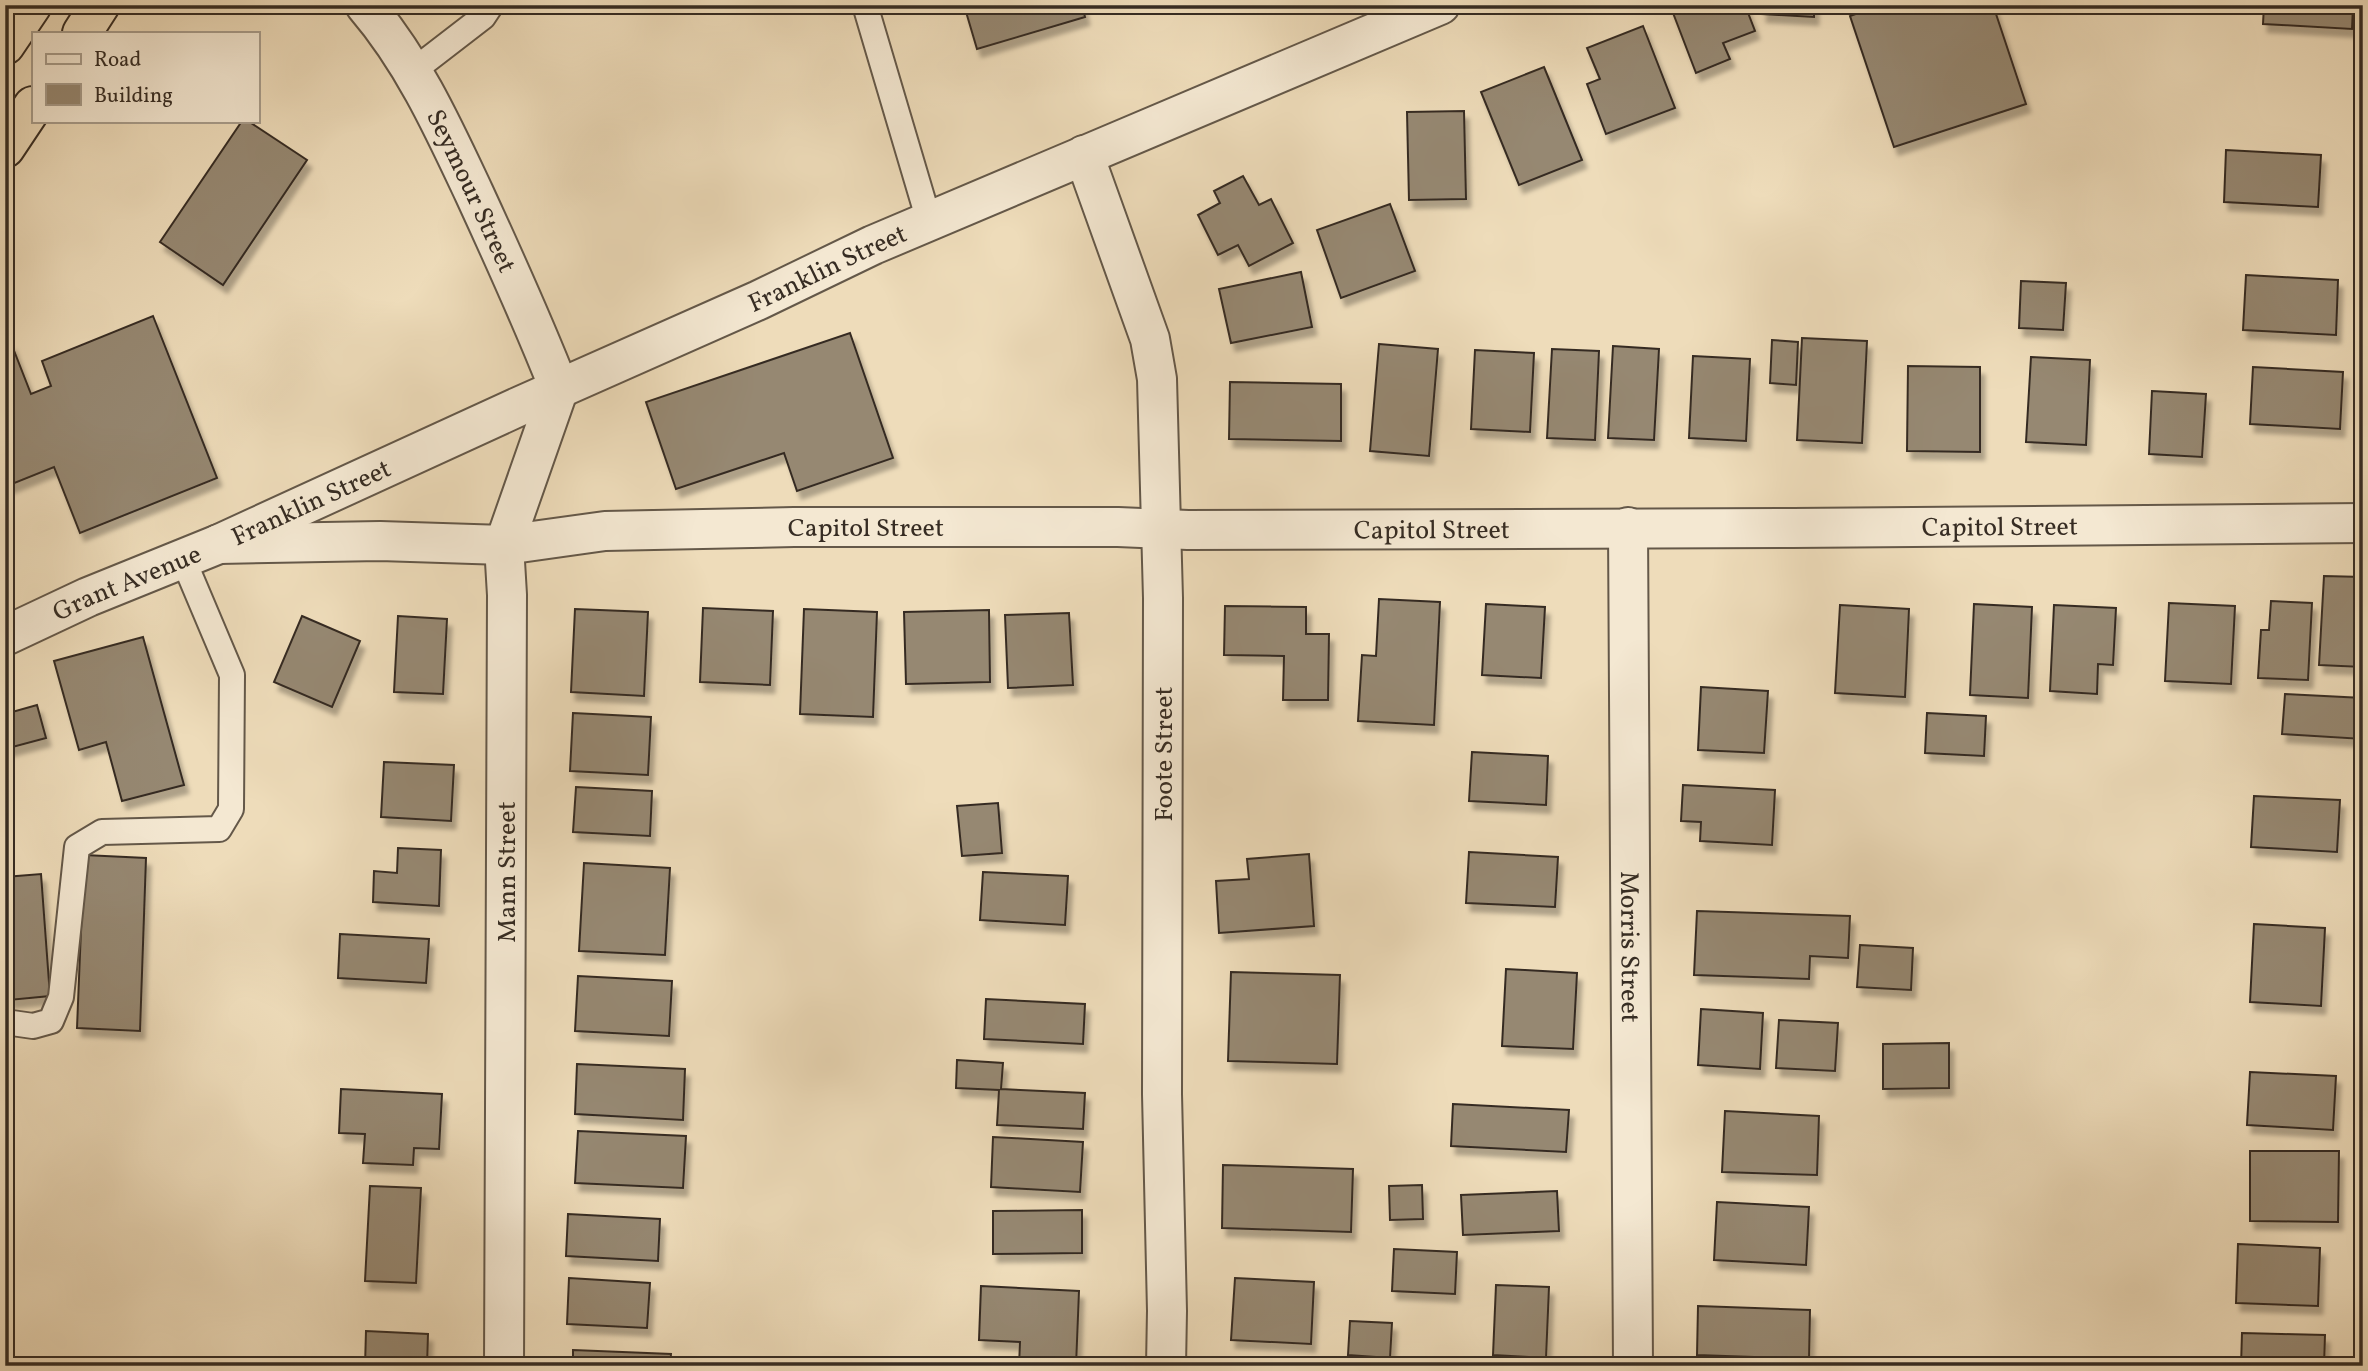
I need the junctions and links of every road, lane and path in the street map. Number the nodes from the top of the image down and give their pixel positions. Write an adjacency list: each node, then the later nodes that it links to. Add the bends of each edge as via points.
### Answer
1 (32, 5): 8 (highway)
2 (100, 5): 7 (highway)
3 (365, 5): 9 (street, Seymour Street)
4 (491, 5): 9 (lane)
5 (865, 5): 13 (lane)
6 (1440, 5): 12 (street, Franklin Street)
7 (83, 32)
8 (5, 45)
9 (413, 71): 14 (street, Seymour Street, via 528,312)
10 (32, 108): 11 (highway)
11 (5, 148)
12 (1084, 155): 13 (street, Franklin Street); 17 (street, Foote Street, via 1150,339 1157,379)
13 (929, 221): 14 (street, Franklin Street)
14 (559, 388): 18 (street, Franklin Street); 19 (street, Mann Street)
15 (2363, 523): 16 (street, Capitol Street)
16 (1628, 527): 17 (street, Capitol Street); 25 (street, Morris Street)
17 (1161, 528): 19 (street, Capitol Street, via 605,531); 24 (street, Foote Street)
18 (219, 544): 19 (street, Grant Avenue, via 380,541); 20 (street, Grant Avenue)
19 (504, 545): 23 (street, Mann Street)
20 (183, 559): 21 (street, Grant Avenue); 22 (lane, via 232,675 231,809 219,829 102,832 77,847 61,998 51,1021 33,1026)
21 (5, 636)
22 (5, 1022)
23 (504, 1366)
24 (1166, 1366)
25 (1633, 1366)

